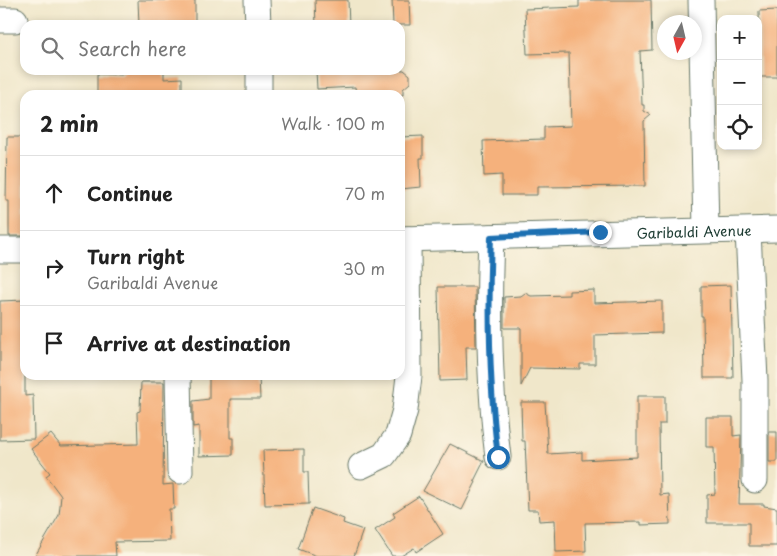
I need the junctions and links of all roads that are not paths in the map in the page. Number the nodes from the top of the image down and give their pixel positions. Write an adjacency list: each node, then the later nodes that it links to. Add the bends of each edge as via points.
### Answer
1 (257, 0): 3 (street)
2 (701, 0): 7 (street)
3 (258, 20)
4 (259, 75): 5 (street)
5 (259, 90)
6 (777, 229): 8 (street, Garibaldi Avenue)
7 (706, 230): 8 (street, Garibaldi Avenue); 9 (street, Garibaldi Avenue)
8 (748, 231): 18 (street, via 755,380)
9 (491, 237): 10 (street, Garibaldi Avenue); 15 (street, via 488,307)
10 (405, 239)
11 (0, 250): 12 (street)
12 (20, 250)
13 (405, 266): 16 (street, via 409,376 405,410 398,435 384,455)
14 (178, 380): 17 (street)
15 (498, 457)
16 (361, 466)
17 (180, 471)
18 (755, 480)

